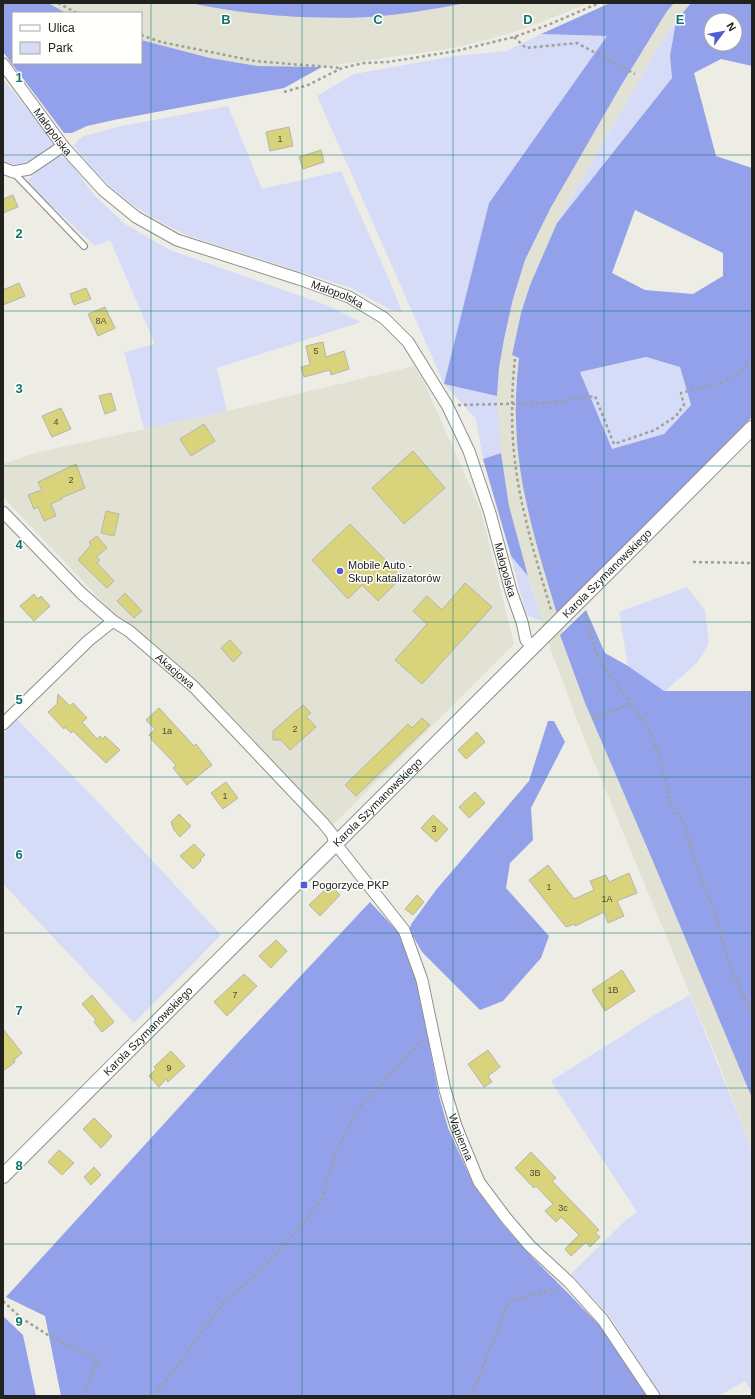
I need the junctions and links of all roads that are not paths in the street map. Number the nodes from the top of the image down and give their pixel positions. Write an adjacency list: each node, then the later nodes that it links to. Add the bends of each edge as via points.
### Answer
1 (3, 64): 2 (street, Małopolska)
2 (63, 146): 3 (street, via 29,169); 8 (street, Małopolska, via 108,194 136,217 177,240 299,279 349,298 384,318 408,342 447,406 469,451 490,513 526,640)
3 (8, 170): 4 (lane)
4 (84, 246)
5 (752, 428): 8 (street, Karola Szymanowskiego)
6 (3, 512): 7 (street, Akacjowa, via 81,593)
7 (114, 621): 9 (street, via 88,640); 10 (street, Akacjowa, via 194,687 323,823 332,834)
8 (533, 647): 10 (street, Karola Szymanowskiego)
9 (3, 724)
10 (335, 843): 11 (street, Karola Szymanowskiego); 12 (street, Wapienna, via 404,930 422,980 445,1090 456,1126 479,1182 530,1246 571,1284 603,1320)
11 (3, 1176)
12 (654, 1396)

